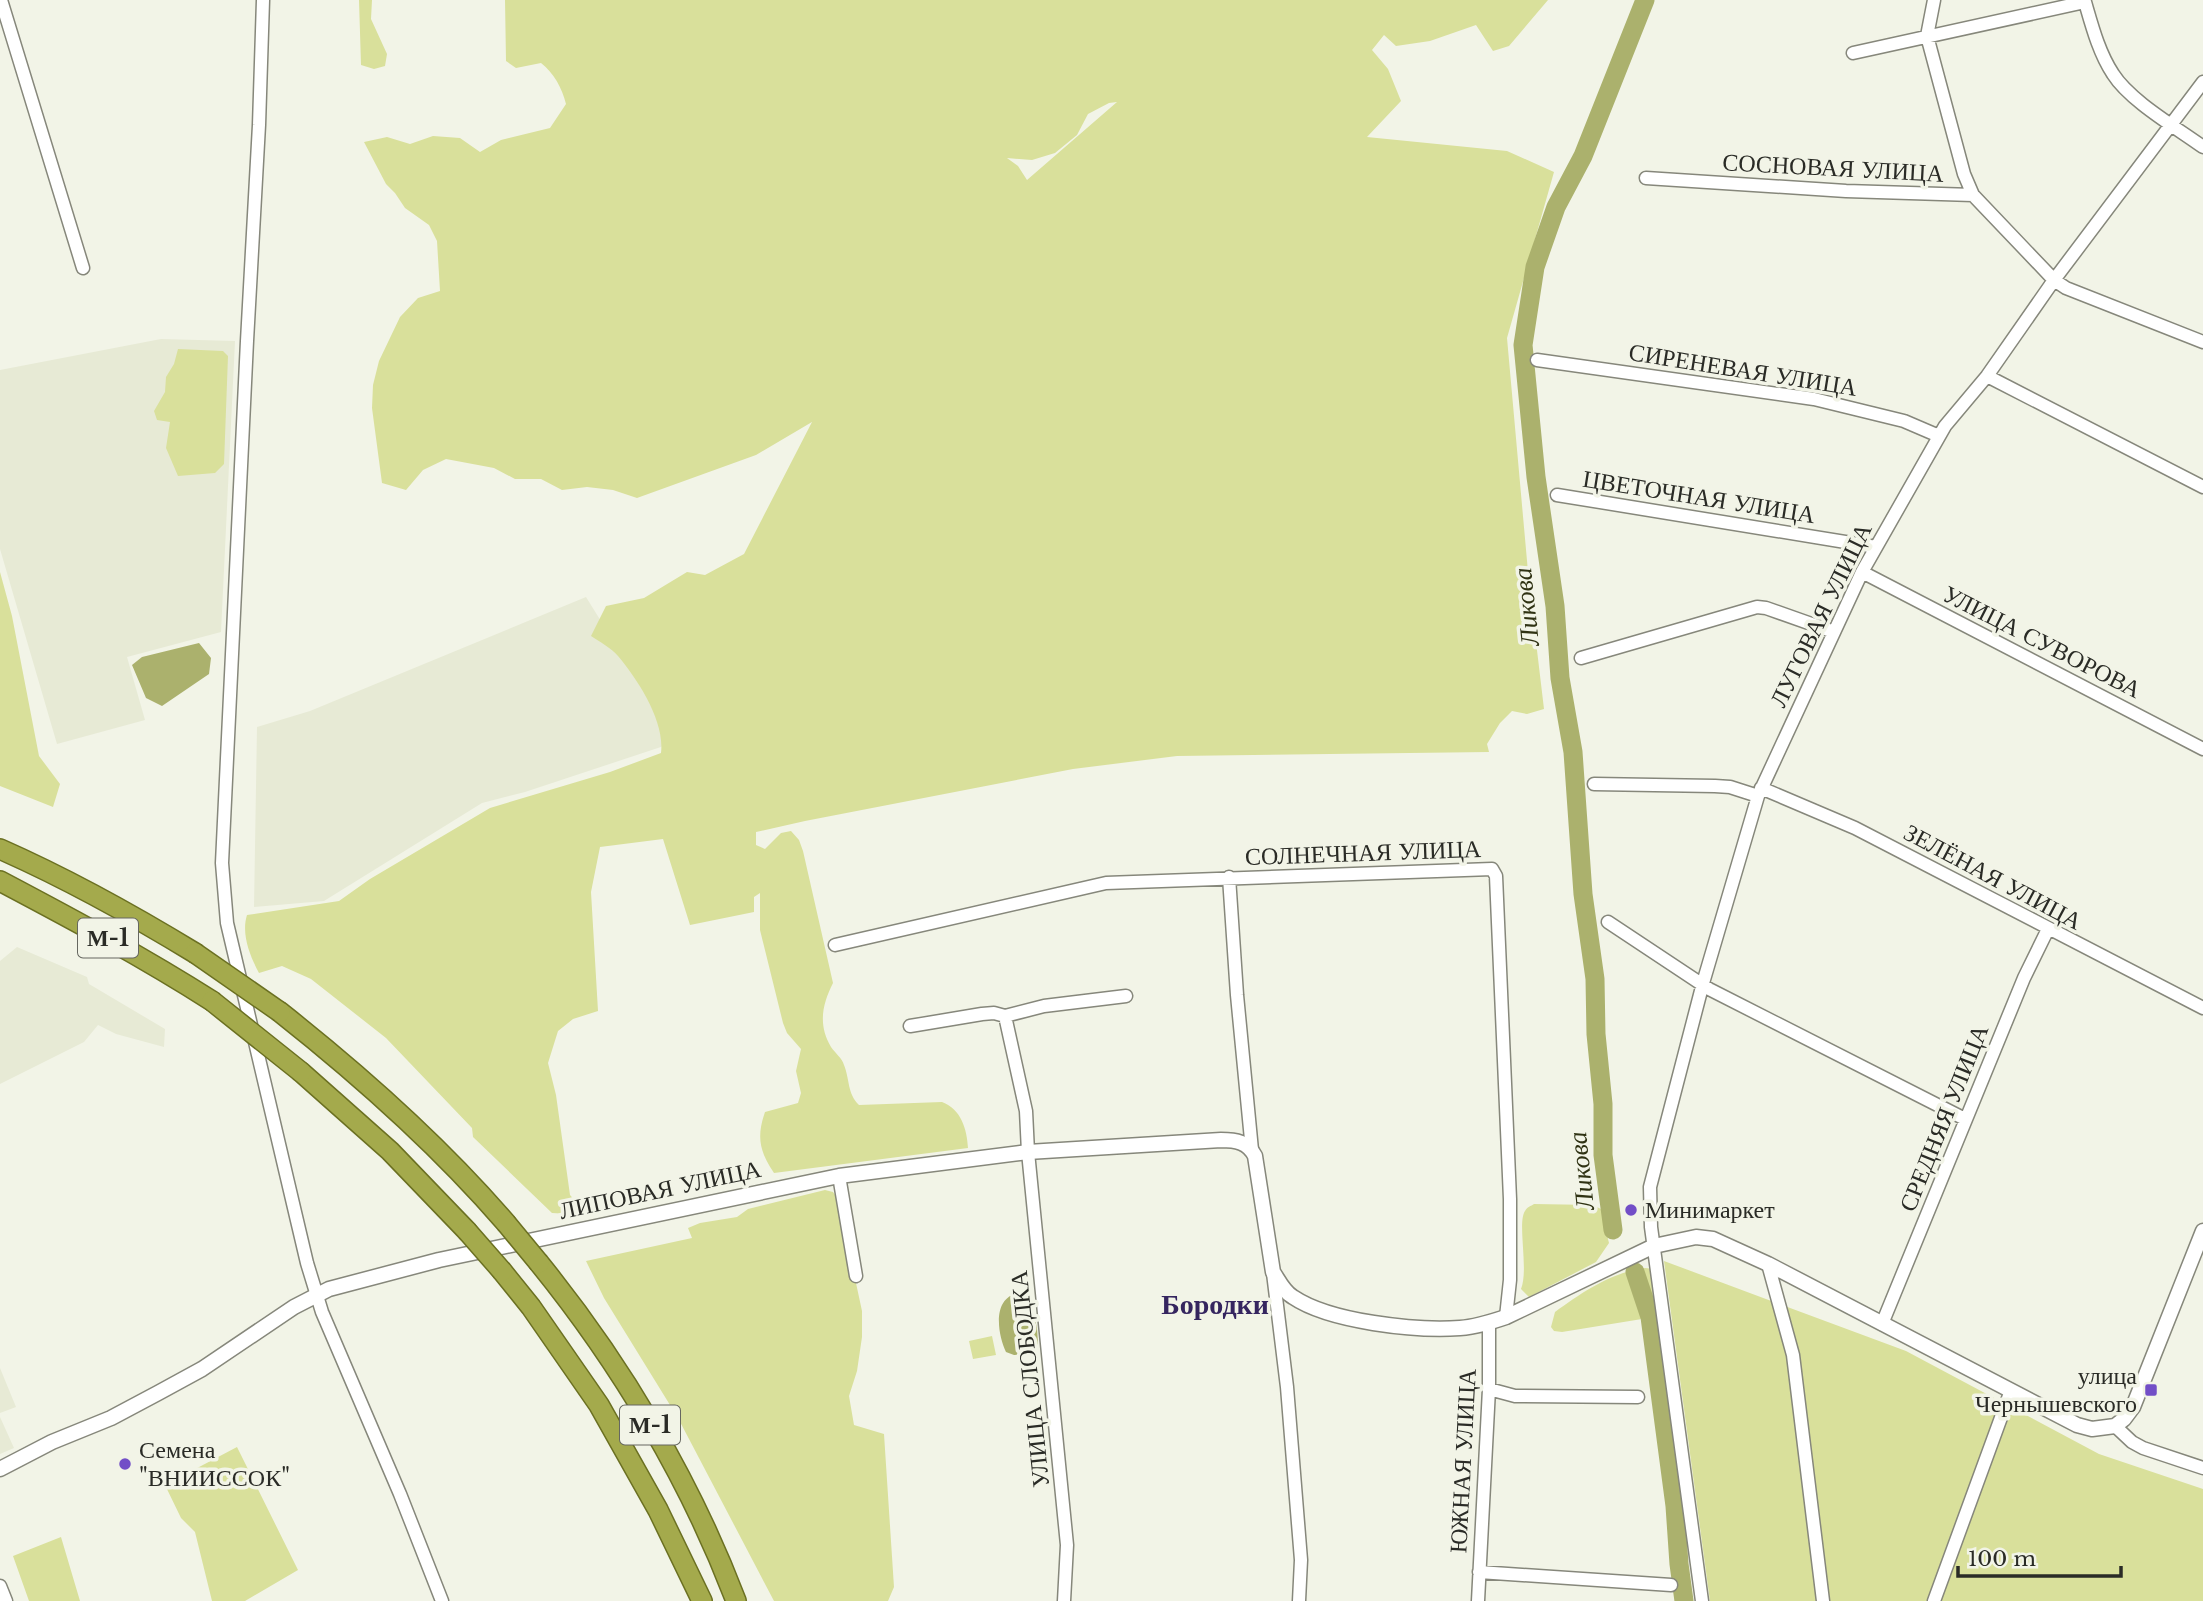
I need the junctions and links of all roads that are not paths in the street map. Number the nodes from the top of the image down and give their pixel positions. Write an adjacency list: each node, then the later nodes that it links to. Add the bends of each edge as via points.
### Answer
1 (1, 0): 11 (street)
2 (262, 0): 46 (street, via 222,877 227,923)
3 (1934, 0): 4 (street)
4 (1927, 36): 5 (street); 7 (street, via 2085,2 2113,75); 10 (street)
5 (1853, 53)
6 (2203, 82): 7 (street, ЛУГОВАЯ УЛИЦА)
7 (2171, 124): 8 (street); 12 (street, ЛУГОВАЯ УЛИЦА)
8 (2203, 147)
9 (1646, 178): 10 (street, СОСНОВАЯ УЛИЦА)
10 (1973, 195): 12 (street)
11 (83, 268)
12 (2054, 280): 13 (street); 15 (street, ЛУГОВАЯ УЛИЦА)
13 (2203, 342)
14 (1537, 360): 16 (street, СИРЕНЕВАЯ УЛИЦА, via 1814,399 1904,421)
15 (1987, 376): 16 (street, ЛУГОВАЯ УЛИЦА); 17 (street)
16 (1939, 436): 19 (street, ЛУГОВАЯ УЛИЦА)
17 (2203, 487)
18 (1557, 495): 19 (street, ЦВЕТОЧНАЯ УЛИЦА)
19 (1876, 547): 20 (street, ЛУГОВАЯ УЛИЦА)
20 (1862, 572): 21 (street, ЛУГОВАЯ УЛИЦА); 23 (street, УЛИЦА СУВОРОВА)
21 (1834, 632): 22 (street, via 1757,607); 25 (street, ЛУГОВАЯ УЛИЦА)
22 (1581, 658)
23 (2203, 749)
24 (1594, 784): 25 (street, ЗЕЛЁНАЯ УЛИЦА, via 1715,786)
25 (1759, 792): 30 (street, ЗЕЛЁНАЯ УЛИЦА, via 1855,828); 32 (street, ЛУГОВАЯ УЛИЦА)
26 (0, 849): 61 (highway, М-1, bridge, via 123,909 195,953 279,1012 376,1090 451,1163 539,1263 628,1386 688,1493)
27 (1229, 877): 31 (street, СОЛНЕЧНАЯ УЛИЦА, via 1107,883); 38 (street); 47 (street, СОЛНЕЧНАЯ УЛИЦА, via 1489,868 1495,872 1510,1199 1510,1280)
28 (0, 881): 60 (highway, М-1, bridge, via 212,1001 390,1151 467,1231 538,1317 599,1405)
29 (1608, 922): 32 (street)
30 (2048, 929): 34 (street, ЗЕЛЁНАЯ УЛИЦА); 37 (street, СРЕДНЯЯ УЛИЦА)
31 (835, 945)
32 (1703, 983): 37 (street); 42 (street, ЛУГОВАЯ УЛИЦА, via 1650,1187)
33 (1126, 996): 35 (street, via 1044,1006)
34 (2203, 1008)
35 (1005, 1016): 36 (street, via 982,1014); 39 (street, УЛИЦА СЛОБОДКА, via 1026,1111)
36 (910, 1027)
37 (1965, 1119): 48 (street, СРЕДНЯЯ УЛИЦА)
38 (1252, 1150): 39 (street, ЛИПОВАЯ УЛИЦА, via 1241,1142 1221,1140); 44 (street)
39 (1028, 1152): 40 (street, ЛИПОВАЯ УЛИЦА); 62 (street, УЛИЦА СЛОБОДКА, via 1067,1545)
40 (839, 1176): 45 (street); 46 (street, ЛИПОВАЯ УЛИЦА, via 439,1260)
41 (2203, 1231): 52 (street, via 2137,1398)
42 (1654, 1246): 43 (street, via 1696,1237 1728,1245); 47 (street); 65 (street, ЛУГОВАЯ УЛИЦА)
43 (1769, 1264): 48 (street); 66 (street, via 1793,1355)
44 (1273, 1272): 47 (street, via 1290,1296 1353,1319 1431,1329); 63 (street, via 1301,1560)
45 (856, 1276)
46 (316, 1293): 54 (street, ЛИПОВАЯ УЛИЦА, via 158,1394); 59 (street)
47 (1496, 1320): 49 (street, ЮЖНАЯ УЛИЦА)
48 (1882, 1324): 50 (street)
49 (1489, 1389): 51 (street, via 1515,1396); 55 (street, ЮЖНАЯ УЛИЦА)
50 (2010, 1392): 52 (street, via 2077,1426); 67 (street)
51 (1637, 1396)
52 (2115, 1426): 53 (street, via 2143,1448)
53 (2203, 1468)
54 (0, 1469)
55 (1479, 1572): 56 (street); 64 (street, ЮЖНАЯ УЛИЦА)
56 (1671, 1585)
57 (0, 1586): 58 (street)
58 (6, 1601)
59 (442, 1601)
60 (702, 1601)
61 (736, 1601)
62 (1064, 1601)
63 (1299, 1601)
64 (1478, 1601)
65 (1702, 1601)
66 (1823, 1601)
67 (1934, 1601)

